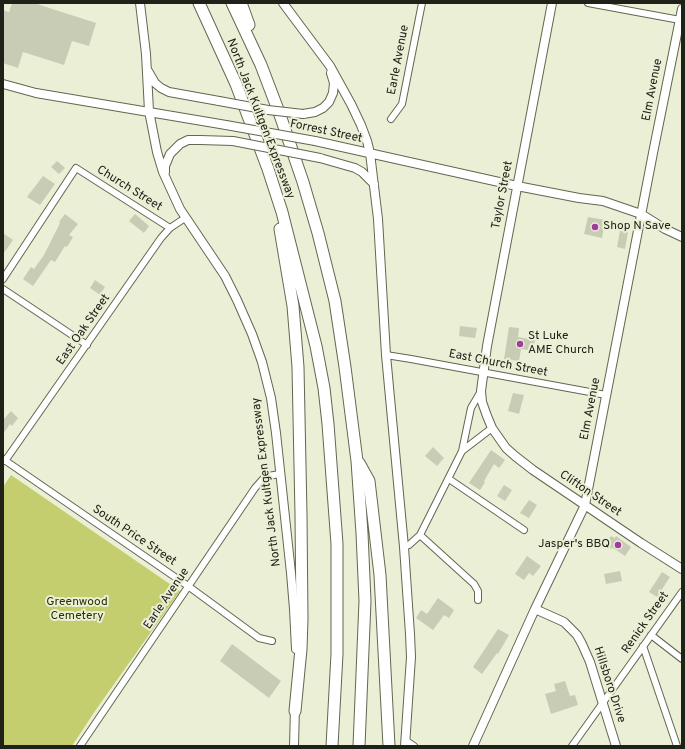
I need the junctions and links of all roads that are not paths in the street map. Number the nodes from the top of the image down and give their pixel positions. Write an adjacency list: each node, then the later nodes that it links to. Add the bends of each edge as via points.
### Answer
1 (140, 3): 12 (main road, North Jack Kultgen Expressway)
2 (199, 3): 18 (highway, North Jack Kultgen Expressway, via 236,84)
3 (232, 3): 13 (highway, North Jack Kultgen Expressway)
4 (242, 3): 13 (highway)
5 (283, 3): 11 (main road)
6 (422, 3): 16 (street, Earle Avenue, via 402,104)
7 (552, 3): 21 (main road, Taylor Street)
8 (588, 3): 10 (street)
9 (682, 9): 10 (main road, Elm Avenue)
10 (680, 20): 22 (main road, Elm Avenue)
11 (327, 61): 12 (main road, bridge, via 334,83 329,102 315,112 303,114 169,92 155,83); 17 (main road, via 358,118)
12 (147, 70): 15 (main road, North Jack Kultgen Expressway)
13 (268, 83): 36 (highway, North Jack Kultgen Expressway, via 303,182 335,301)
14 (3, 84): 15 (main road, Forrest Street, via 36,93)
15 (149, 111): 17 (main road, Forrest Street, bridge, via 315,140); 19 (main road, North Jack Kultgen Expressway)
16 (391, 119)
17 (370, 153): 20 (main road); 21 (main road, Forrest Street)
18 (268, 169): 53 (highway, via 293,306 298,367 302,619); 57 (highway, North Jack Kultgen Expressway, via 282,212 316,346 328,424 335,508 337,582)
19 (164, 175): 20 (main road, bridge, via 170,154 188,140 233,141 320,158 355,168); 23 (main road, North Jack Kultgen Expressway)
20 (374, 184): 29 (main road)
21 (517, 186): 22 (main road, Forrest Street, via 603,201); 30 (main road, Taylor Street)
22 (641, 214): 25 (main road, Forrest Street); 32 (main road, Elm Avenue)
23 (185, 218): 24 (street, East Oak Street); 37 (main road, North Jack Kultgen Expressway, via 225,276 252,334 271,398)
24 (170, 228): 26 (street, Church Street, via 76,168); 28 (street, East Oak Street)
25 (682, 237)
26 (3, 279)
27 (3, 289): 28 (street)
28 (87, 345): 35 (street, East Oak Street)
29 (386, 355): 30 (street, East Church Street); 42 (main road)
30 (483, 373): 31 (main road, Taylor Street); 32 (street, East Church Street)
31 (481, 391): 33 (main road, Taylor Street, via 486,416); 34 (street, Taylor Street, via 471,408)
32 (606, 395): 39 (main road, Elm Avenue)
33 (492, 428): 34 (street, Taylor Street); 39 (main road, Clifton Street, via 515,456)
34 (462, 451): 38 (street, Taylor Street)
35 (4, 460): 44 (street, South Price Street)
36 (357, 461): 58 (highway, North Jack Kultgen Expressway, via 365,601); 59 (highway, via 370,481 380,575)
37 (280, 474): 44 (street, Earle Avenue, via 268,476 255,488); 53 (main road, North Jack Kultgen Expressway, via 294,609)
38 (449, 479): 40 (street); 41 (street, Taylor Street)
39 (585, 505): 43 (main road, Clifton Street); 47 (main road, Elm Avenue)
40 (524, 530)
41 (420, 535): 42 (street, Taylor Street); 46 (street, via 474,584 478,591)
42 (404, 547): 54 (main road, via 411,657)
43 (682, 569)
44 (188, 586): 49 (street, South Price Street, via 259,638); 55 (street, Earle Avenue)
45 (682, 592): 48 (street, Renick Street)
46 (478, 600)
47 (535, 609): 52 (main road, Hillsboro Drive, via 564,622 577,635 590,662); 61 (main road, Elm Avenue)
48 (652, 635): 50 (street, Renick Street); 51 (street)
49 (272, 640)
50 (644, 646): 52 (street, Renick Street); 64 (street)
51 (682, 658)
52 (602, 702): 62 (street, Renick Street); 63 (main road, Hillsboro Drive)
53 (295, 711): 56 (main road, North Jack Kultgen Expressway)
54 (405, 743): 60 (street)
55 (80, 746)
56 (294, 746)
57 (332, 746)
58 (359, 746)
59 (389, 746)
60 (414, 746)
61 (473, 746)
62 (572, 746)
63 (616, 746)
64 (677, 746)

